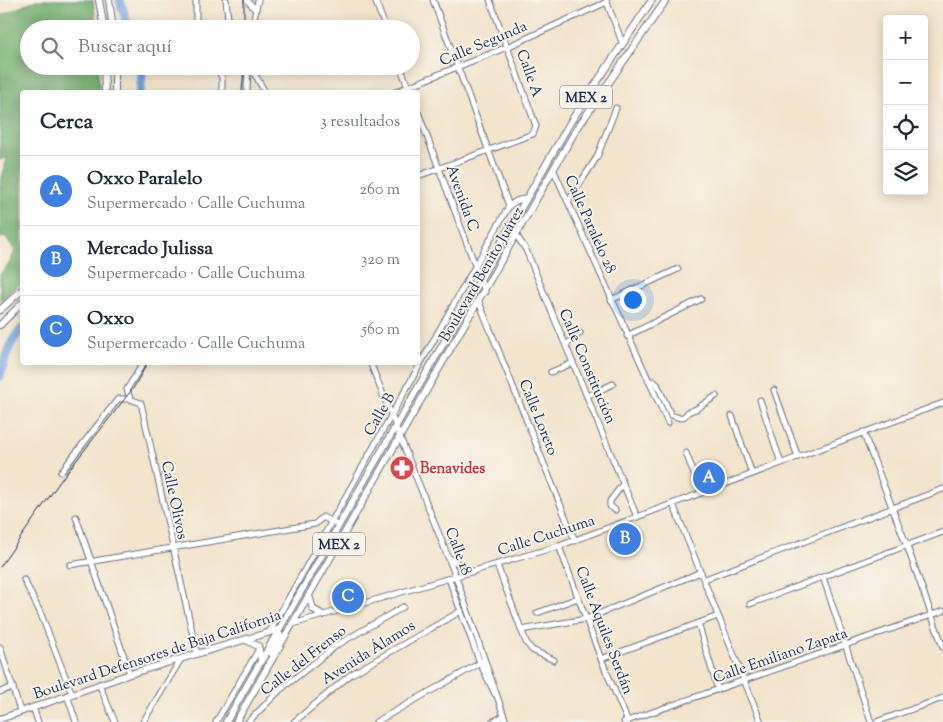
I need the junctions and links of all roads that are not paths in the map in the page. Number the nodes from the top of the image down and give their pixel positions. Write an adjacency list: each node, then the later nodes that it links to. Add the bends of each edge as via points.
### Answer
1 (99, 0): 14 (main road)
2 (109, 0): 15 (main road)
3 (196, 0): 16 (street)
4 (226, 0): 17 (street)
5 (247, 0): 13 (street)
6 (258, 0): 13 (street)
7 (375, 0): 19 (street)
8 (433, 0): 22 (street)
9 (490, 0): 21 (street, Calle A)
10 (652, 0): 20 (main road, Boulevard Benito Juárez / MEX 2)
11 (666, 0): 38 (main road, Boulevard Benito Juárez / MEX 2, via 591,107)
12 (607, 1): 20 (street); 21 (street, Calle Segunda)
13 (255, 9): 18 (street)
14 (102, 20)
15 (112, 20)
16 (196, 20)
17 (228, 20)
18 (256, 20)
19 (383, 20)
20 (622, 42): 35 (main road, Boulevard Benito Juárez / MEX 2)
21 (507, 47): 22 (street, Calle Segunda); 39 (street, Calle A, via 536,126 533,134)
22 (458, 68): 34 (street, Calle Segunda); 39 (street)
23 (104, 75): 29 (main road)
24 (114, 75): 30 (main road)
25 (221, 75): 31 (street)
26 (248, 75): 32 (street)
27 (254, 75): 33 (street)
28 (403, 75): 34 (street)
29 (105, 90)
30 (115, 90)
31 (222, 90)
32 (247, 90)
33 (263, 90)
34 (409, 90)
35 (581, 105): 38 (main road, via 583,109 570,132); 43 (main road, Boulevard Benito Juárez / MEX 2)
36 (616, 108): 44 (street, via 597,157)
37 (420, 117): 40 (street, Avenida C)
38 (568, 146): 41 (main road, Boulevard Benito Juárez / MEX 2)
39 (489, 150): 40 (street); 45 (street)
40 (439, 168): 42 (street); 48 (street, Avenida C)
41 (554, 171): 44 (street, Calle Paralelo 28); 47 (main road, Boulevard Benito Juárez / MEX 2)
42 (420, 175)
43 (528, 198): 45 (street); 46 (main road, Boulevard Benito Juárez / MEX 2)
44 (568, 202): 54 (street, Calle Paralelo 28)
45 (509, 206): 48 (street, Calle B)
46 (511, 227): 47 (street, Calle Constitución); 50 (main road, Boulevard Benito Juárez / MEX 2)
47 (517, 235): 52 (main road, Boulevard Benito Juárez / MEX 2); 61 (street, Calle Constitución)
48 (475, 268): 50 (street, Avenida C); 77 (street, Calle B)
49 (678, 269): 54 (street)
50 (480, 280): 52 (street, Avenida C); 79 (main road, Boulevard Benito Juárez / MEX 2)
51 (20, 292): 57 (main road)
52 (485, 292): 55 (main road, Boulevard Benito Juárez / MEX 2)
53 (701, 299): 60 (street)
54 (611, 300): 60 (street, Calle Paralelo 28)
55 (479, 302): 81 (main road, Boulevard Benito Juárez / MEX 2); 98 (street, Calle Loreto)
56 (20, 305): 58 (main road)
57 (0, 310)
58 (0, 325)
59 (580, 333): 61 (street)
60 (627, 336): 66 (street, Calle Paralelo 28)
61 (566, 345): 62 (street, Calle Constitución)
62 (574, 363): 65 (street); 70 (street, Calle Constitución)
63 (142, 365): 68 (street)
64 (371, 365): 77 (street, Calle 18)
65 (551, 372)
66 (649, 382): 71 (street, via 656,384 675,417 685,416); 78 (street, Calle Paralelo 28)
67 (613, 384): 70 (street)
68 (127, 389): 72 (street); 73 (street, Calle Olivos)
69 (774, 390): 83 (street)
70 (587, 396): 87 (street, Calle Constitución)
71 (716, 396)
72 (118, 399): 73 (street); 85 (street)
73 (130, 399): 101 (street, Calle Olivos, via 141,403)
74 (760, 400): 84 (street)
75 (943, 403): 80 (street, Calle Cuchuma)
76 (732, 416): 86 (street)
77 (392, 417): 79 (street, Calle 18); 95 (street, Calle B)
78 (668, 423)
79 (396, 426): 81 (street, Calle 18); 96 (main road, Boulevard Benito Juárez / MEX 2)
80 (863, 432): 83 (street, Calle Cuchuma); 91 (street)
81 (401, 437): 102 (street, Calle 18); 113 (main road, Boulevard Benito Juárez / MEX 2)
82 (686, 453): 89 (street)
83 (798, 456): 84 (street, Calle Cuchuma)
84 (781, 463): 86 (street, Calle Cuchuma)
85 (61, 472)
86 (752, 474): 89 (street, Calle Cuchuma)
87 (623, 484): 92 (street, via 610,501); 94 (street, Calle Constitución)
88 (943, 489): 91 (street)
89 (702, 493): 90 (street, Calle Cuchuma)
90 (673, 504): 94 (street, Calle Cuchuma); 107 (street)
91 (891, 509): 100 (street); 112 (street)
92 (615, 510)
93 (76, 517): 103 (street)
94 (637, 517): 98 (street, Calle Cuchuma)
95 (331, 522): 96 (street); 101 (street, via 323,517 315,524); 128 (street, Calle B)
96 (338, 526): 126 (main road, Boulevard Benito Juárez / MEX 2)
97 (943, 532): 100 (street)
98 (575, 541): 99 (street, Calle Cuchuma)
99 (559, 546): 105 (street, Calle Cuchuma); 114 (street, Calle Aquiles Serdán)
100 (907, 546): 109 (street); 121 (street)
101 (172, 547): 103 (street); 134 (street, Calle Olivos)
102 (449, 558): 106 (street); 108 (street, Calle 18)
103 (91, 562): 104 (street); 141 (street)
104 (70, 565)
105 (497, 565): 106 (street, Calle Cuchuma); 127 (street)
106 (472, 572): 108 (street, Calle Cuchuma)
107 (701, 572): 112 (street); 123 (street)
108 (456, 577): 110 (street, Calle Cuchuma); 139 (street, Calle 18)
109 (823, 577): 115 (street); 130 (street)
110 (449, 579): 117 (street, Calle 18); 120 (street, Calle Cuchuma)
111 (24, 580): 147 (street, via 40,612)
112 (704, 580): 122 (street)
113 (309, 596): 120 (main road, via 313,609); 125 (main road, Boulevard Benito Juárez / MEX 2)
114 (578, 598): 119 (street); 123 (street, Calle Aquiles Serdán)
115 (750, 604)
116 (403, 607): 160 (street, Calle del Frenso, via 337,645 280,690)
117 (461, 611): 139 (street, Calle 18); 161 (street, Avenida Álamos, via 350,675)
118 (943, 611): 121 (street, Calle Emiliano Zapata)
119 (537, 613)
120 (323, 615): 125 (street, Calle Cuchuma)
121 (931, 615): 130 (street, Calle Emiliano Zapata); 132 (street)
122 (718, 616): 124 (street); 142 (street)
123 (586, 619): 127 (street); 136 (street, Calle Aquiles Serdán)
124 (698, 623): 136 (street); 145 (street)
125 (293, 624): 126 (main road, Boulevard Defensores de Baja California); 140 (main road, Boulevard Benito Juárez / MEX 2)
126 (278, 630): 128 (main road, Boulevard Defensores de Baja California); 137 (main road, Boulevard Benito Juárez / MEX 2); 140 (main road, via 280,636 270,654)
127 (521, 630): 138 (street, via 532,650)
128 (269, 633): 129 (main road, Boulevard Defensores de Baja California)
129 (245, 640): 133 (main road); 134 (main road, Boulevard Defensores de Baja California)
130 (846, 645): 142 (street, Calle Emiliano Zapata); 167 (street)
131 (0, 647): 144 (street)
132 (943, 648)
133 (259, 649): 137 (main road); 157 (street)
134 (197, 654): 135 (main road, Boulevard Defensores de Baja California)
135 (182, 659): 141 (main road, Boulevard Defensores de Baja California); 156 (street)
136 (601, 659): 165 (street, Calle Aquiles Serdán)
137 (261, 660): 158 (main road, Boulevard Benito Juárez / MEX 2)
138 (554, 660)
139 (483, 662): 151 (street, Calle 18); 162 (street)
140 (270, 664): 159 (main road, Boulevard Benito Juárez / MEX 2)
141 (130, 674): 143 (main road, Boulevard Defensores de Baja California)
142 (745, 681): 145 (street, Calle Emiliano Zapata); 166 (street)
143 (99, 684): 147 (main road, Boulevard Defensores de Baja California); 155 (street)
144 (12, 688): 146 (street); 150 (street)
145 (718, 690): 165 (street, Calle Emiliano Zapata)
146 (0, 692)
147 (69, 694): 149 (main road, Boulevard Defensores de Baja California); 154 (street)
148 (943, 698): 168 (street)
149 (33, 707): 150 (main road, Boulevard Defensores de Baja California); 153 (street)
150 (20, 711): 152 (main road, Boulevard Defensores de Baja California)
151 (504, 716): 163 (street); 164 (street, Calle 18)
152 (0, 719)
153 (38, 722)
154 (76, 722)
155 (115, 722)
156 (143, 722)
157 (216, 722)
158 (226, 722)
159 (236, 722)
160 (248, 722)
161 (294, 722)
162 (376, 722)
163 (492, 722)
164 (506, 722)
165 (627, 722)
166 (761, 722)
167 (871, 722)
168 (876, 722)

